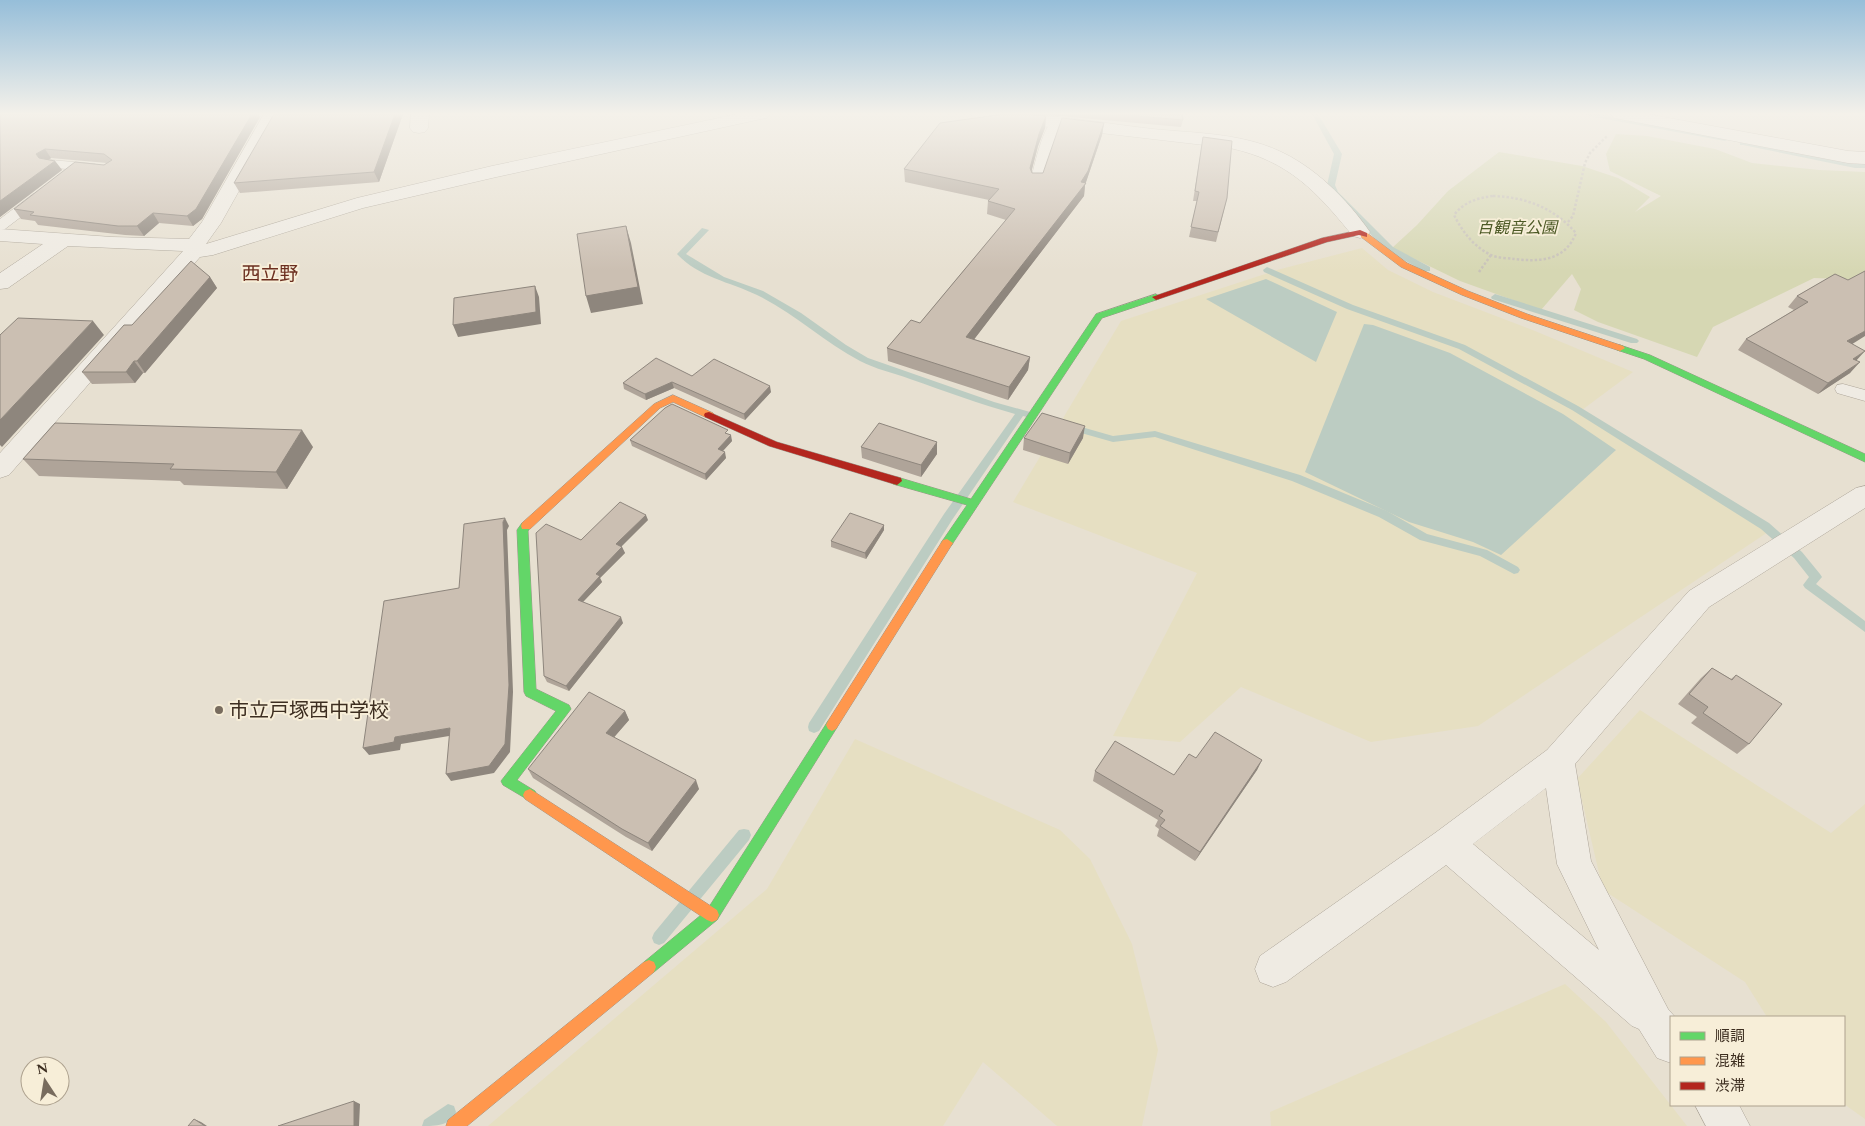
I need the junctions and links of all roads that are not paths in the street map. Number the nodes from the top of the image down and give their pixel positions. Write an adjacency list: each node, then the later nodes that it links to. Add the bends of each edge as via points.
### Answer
1 (79, 166): 8 (lane)
2 (85, 167): 7 (lane)
3 (243, 167): 15 (street)
4 (517, 167): 15 (street, via 358,204 206,251)
5 (1040, 167): 9 (lane)
6 (1294, 167): 12 (street, via 1321,187)
7 (110, 169)
8 (63, 178)
9 (1037, 181)
10 (47, 190): 11 (lane)
11 (0, 226)
12 (1360, 232): 19 (street, via 1404,265 1465,294 1648,357); 22 (street, via 1325,240 1099,316)
13 (0, 235): 14 (street)
14 (63, 240): 15 (street); 16 (street)
15 (195, 248): 20 (street)
16 (0, 283)
17 (1844, 389): 18 (lane)
18 (1865, 396)
19 (1865, 458)
20 (0, 468)
21 (1865, 495): 23 (street, via 1699,599)
22 (972, 504): 25 (street); 25 (street, via 773,444 672,398 657,406 522,530 530,692 565,709 508,781)
23 (1558, 760): 24 (street); 27 (street, via 1574,864)
24 (1447, 844): 26 (street); 27 (street)
25 (712, 915): 29 (street)
26 (1273, 969)
27 (1663, 1033)
28 (1716, 1106): 30 (street)
29 (454, 1126)
30 (1730, 1126)

